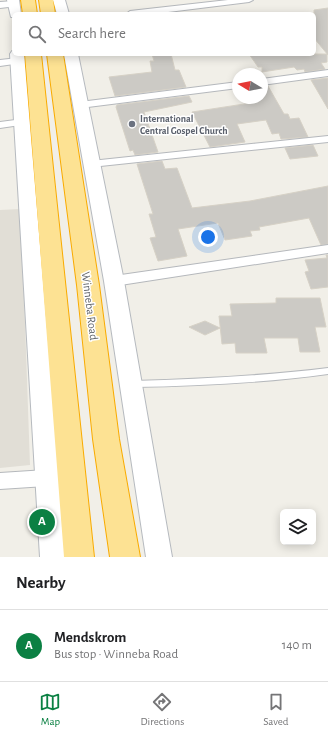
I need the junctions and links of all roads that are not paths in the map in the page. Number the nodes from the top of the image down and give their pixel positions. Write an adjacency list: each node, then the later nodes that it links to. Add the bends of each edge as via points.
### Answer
1 (28, 0): 7 (highway)
2 (46, 0): 8 (highway)
3 (59, 0): 9 (street)
4 (249, 0): 10 (street)
5 (0, 5): 6 (street)
6 (14, 6)
7 (30, 12)
8 (48, 12)
9 (62, 12)
10 (147, 12)
11 (55, 56): 30 (highway, Winneba Road, via 88,285 106,439)
12 (71, 56): 17 (street)
13 (17, 58): 18 (street); 29 (highway)
14 (328, 73): 15 (street)
15 (268, 81)
16 (232, 86): 17 (street)
17 (80, 105): 21 (street)
18 (23, 122): 19 (street); 26 (street)
19 (0, 125)
20 (328, 138): 21 (street)
21 (92, 164): 23 (street)
22 (328, 249): 23 (street)
23 (114, 281): 25 (street)
24 (328, 370): 25 (lane, via 224,382)
25 (131, 384): 31 (street)
26 (46, 478): 27 (street); 28 (street)
27 (0, 481)
28 (53, 557)
29 (79, 557)
30 (125, 557)
31 (159, 557)

